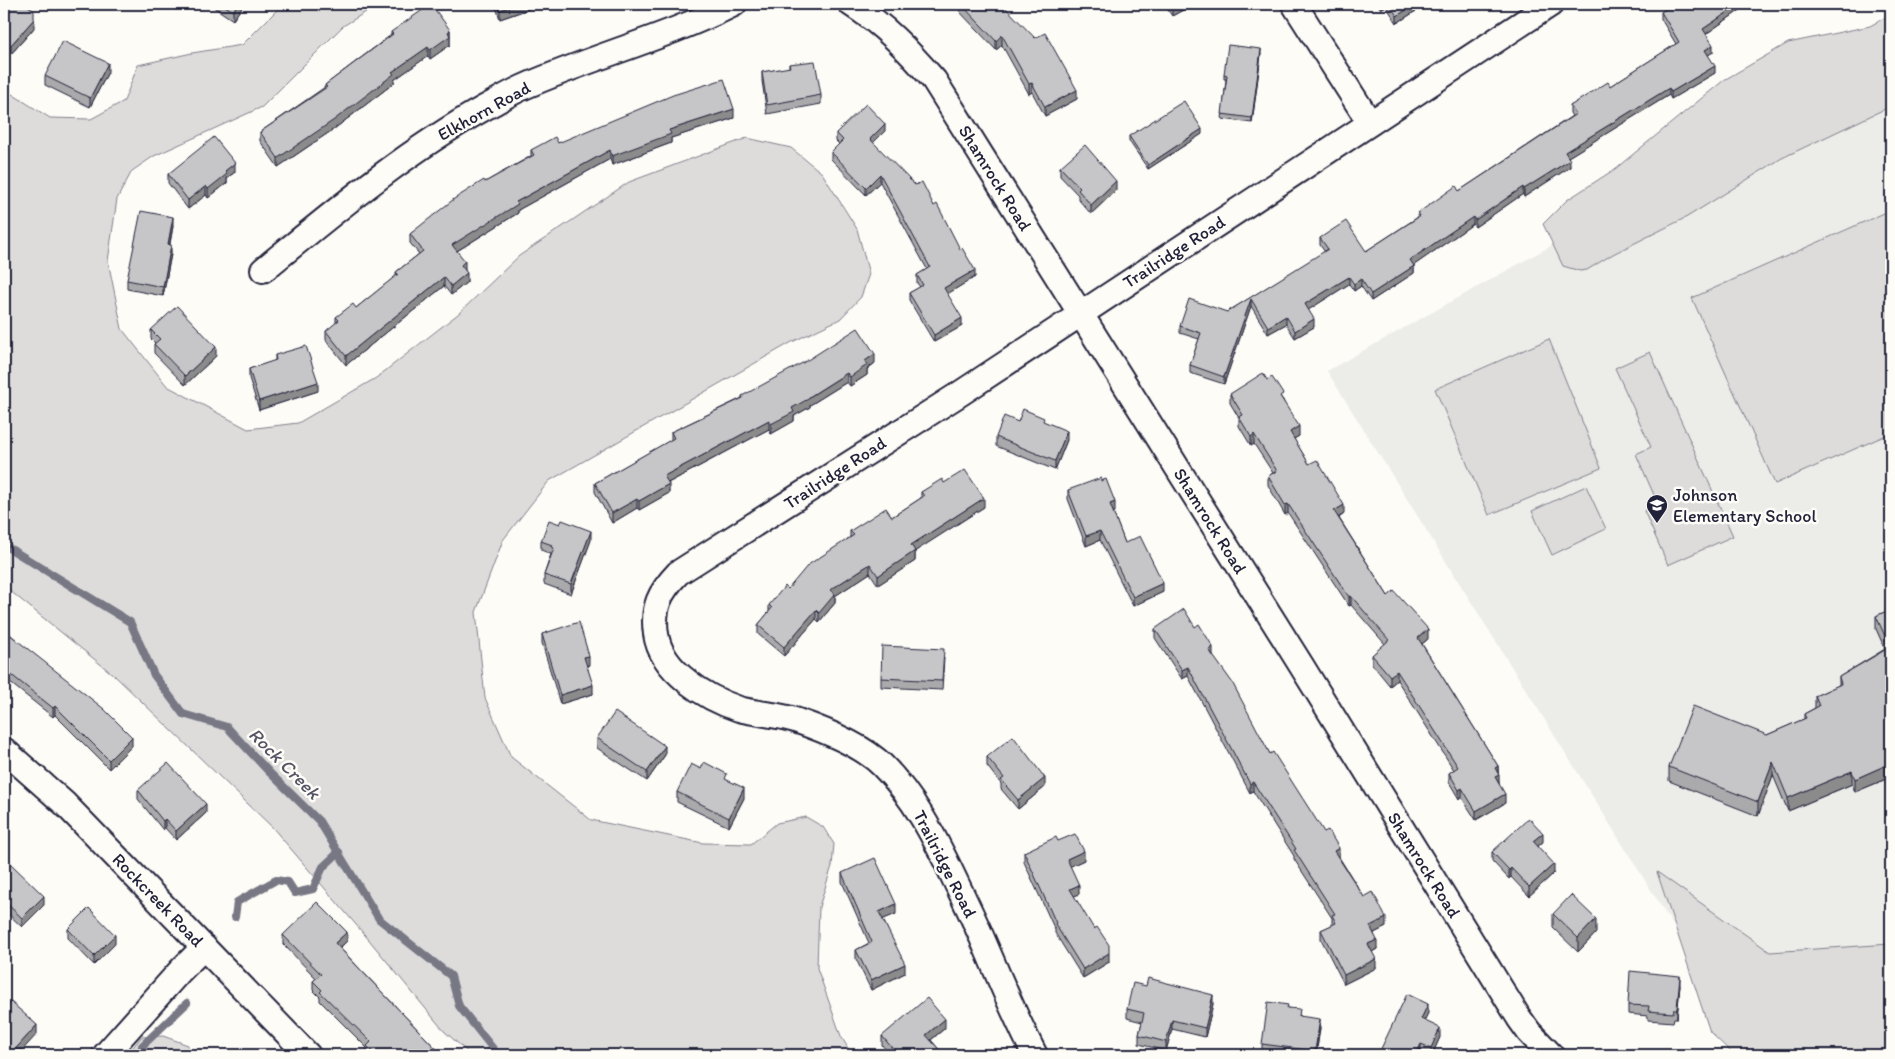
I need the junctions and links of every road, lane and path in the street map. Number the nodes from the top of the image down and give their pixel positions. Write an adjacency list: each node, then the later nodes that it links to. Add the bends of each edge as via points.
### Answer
1 (734, 4): 6 (street, Elkhorn Road, via 703,19 525,86 460,122 409,154)
2 (851, 4): 7 (street, Shamrock Road, via 902,44 934,80)
3 (1294, 4): 5 (street)
4 (1551, 4): 5 (street, Trailridge Road)
5 (1370, 123): 7 (street, Trailridge Road)
6 (263, 270)
7 (1080, 314): 12 (street, Trailridge Road, via 678,573 665,587 654,620 657,642 666,660 687,681 712,698 739,709 793,720 836,736 881,764 909,797 932,833); 13 (street, Shamrock Road, via 1519,1018)
8 (4, 750): 9 (street, Rockcreek Road, via 65,804)
9 (204, 947): 10 (street); 11 (street, Rockcreek Road)
10 (105, 1055)
11 (308, 1055)
12 (1035, 1055)
13 (1551, 1055)

